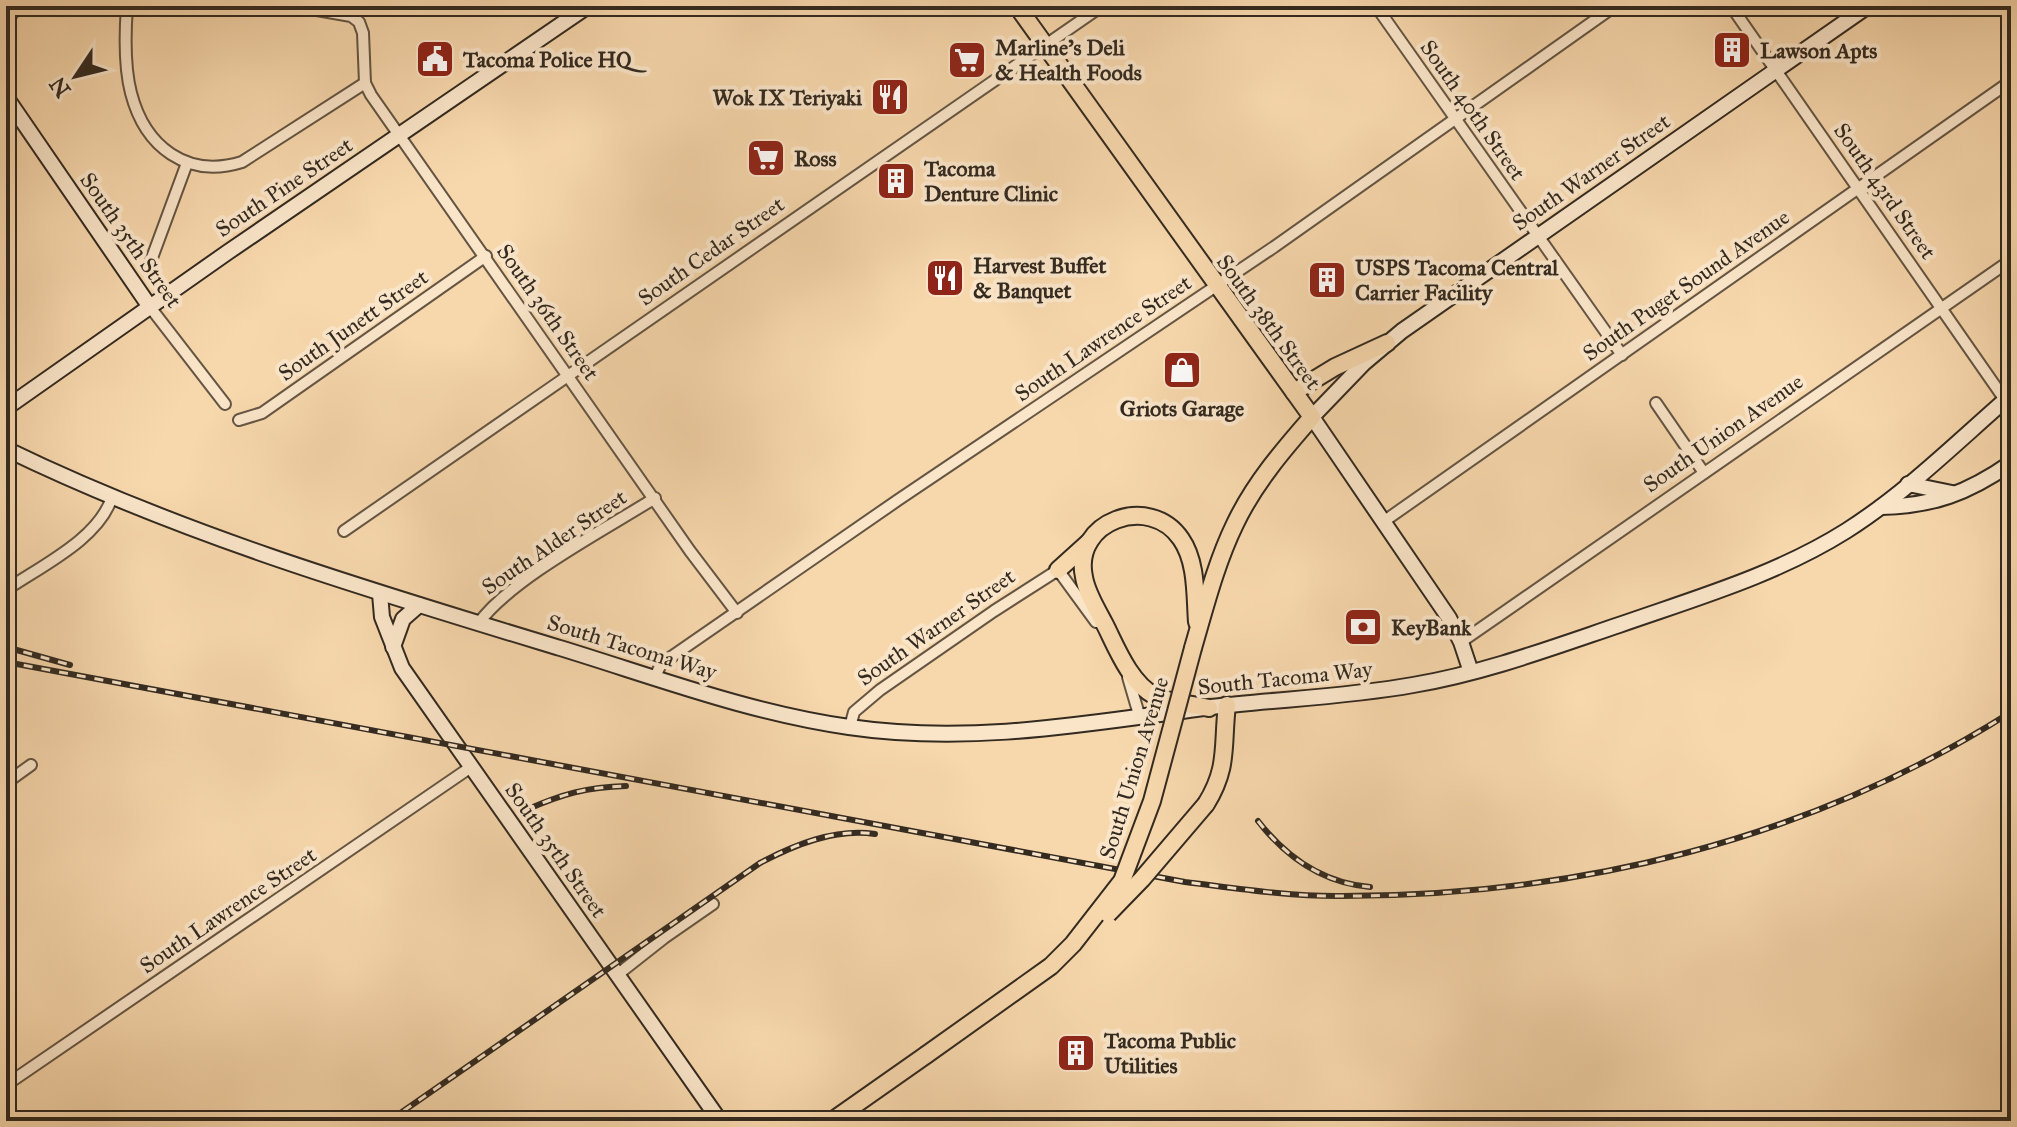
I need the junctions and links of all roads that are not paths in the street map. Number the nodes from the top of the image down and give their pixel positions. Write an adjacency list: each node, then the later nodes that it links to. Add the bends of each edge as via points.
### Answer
1 (19, 6): 11 (street)
2 (127, 6): 19 (street, via 128,74 136,108 162,148)
3 (294, 6): 15 (street, via 359,22)
4 (588, 6): 18 (main road, South Pine Street)
5 (1017, 6): 12 (main road, South 38th Street)
6 (1102, 6): 12 (street, South Cedar Street)
7 (1376, 6): 17 (street, South 40th Street)
8 (1615, 6): 17 (street, South Lawrence Street)
9 (1731, 6): 13 (street, South 43rd Street)
10 (1868, 6): 13 (main road, South Warner Street)
11 (6, 21)
12 (1045, 46): 25 (main road, South 38th Street); 30 (street, South Cedar Street)
13 (1777, 70): 20 (street, South 43rd Street); 21 (main road, South Warner Street)
14 (2011, 81): 20 (street, South Puget Sound Avenue)
15 (365, 83): 18 (street, South 36th Street); 19 (street, via 242,162 224,168)
16 (6, 97): 26 (main road, South 35th Street)
17 (1454, 120): 21 (street, South 40th Street); 25 (street, South Lawrence Street)
18 (400, 135): 22 (street, South 36th Street); 26 (main road, South Pine Street)
19 (187, 163): 24 (street)
20 (1858, 188): 27 (street, South 43rd Street); 29 (street, South Puget Sound Avenue)
21 (1538, 235): 28 (main road, South Warner Street); 29 (street, South 40th Street)
22 (486, 256): 30 (street, South 36th Street); 37 (street, South Junett Street, via 262,413)
23 (2011, 260): 27 (street, South Union Avenue)
24 (149, 266)
25 (1216, 286): 31 (main road, South 38th Street); 53 (street, South Lawrence Street)
26 (150, 307): 34 (street, South 35th Street); 35 (main road, South Pine Street)
27 (1941, 308): 32 (street, South 43rd Street); 40 (street, South Union Avenue)
28 (1387, 343): 31 (main road); 36 (main road, South Warner Street)
29 (1622, 355): 46 (street, South Puget Sound Avenue)
30 (568, 375): 44 (street, South 36th Street); 47 (street, South Cedar Street)
31 (1294, 392): 36 (main road, South 38th Street)
32 (2008, 397): 41 (main road, South Tacoma Way)
33 (1656, 403): 40 (street)
34 (225, 404)
35 (6, 408)
36 (1312, 417): 46 (main road, South 38th Street); 55 (main road, South Union Avenue, via 1272,464 1236,522)
37 (239, 420)
38 (6, 449): 43 (main road, South Tacoma Way)
39 (2011, 463): 42 (main road)
40 (1704, 473): 56 (street, South Union Avenue)
41 (1908, 484): 42 (main road); 45 (main road, South Tacoma Way)
42 (1952, 493): 45 (main road, via 1916,506)
43 (112, 497): 50 (street, via 91,531); 51 (main road, South Tacoma Way)
44 (655, 498): 53 (street, South 36th Street); 54 (street, South Alder Street, via 523,583)
45 (1881, 507): 59 (main road, South Tacoma Way, via 1804,555 1740,583)
46 (1383, 522): 56 (main road, South 38th Street)
47 (344, 531)
48 (1089, 542): 49 (main road); 55 (main road, via 1105,525 1129,515 1166,524 1189,555); 58 (main road, via 1083,577)
49 (1058, 570): 58 (street); 64 (street, South Warner Street, via 880,690 854,712)
50 (6, 590)
51 (380, 594): 52 (main road, South Tacoma Way); 57 (main road, South 35th Street)
52 (419, 605): 54 (main road, South Tacoma Way); 57 (main road, via 403,619)
53 (737, 613): 60 (street, South Lawrence Street, via 661,664)
54 (478, 624): 60 (main road, South Tacoma Way)
55 (1195, 640): 69 (main road, South Union Avenue, bridge, via 1138,844 1122,881)
56 (1461, 642): 59 (main road, South 38th Street)
57 (393, 647): 66 (main road, South 35th Street)
58 (1121, 658): 62 (main road, via 1157,697); 63 (street)
59 (1471, 672): 61 (main road, South Tacoma Way, via 1372,692)
60 (655, 677): 64 (main road, South Tacoma Way, via 757,708)
61 (1227, 705): 62 (main road, South Tacoma Way); 69 (main road, bridge, via 1225,760 1206,804 1135,887)
62 (1209, 708): 63 (main road, South Tacoma Way)
63 (1140, 718): 64 (main road, South Tacoma Way, via 988,735)
64 (850, 727)
65 (31, 765): 67 (street)
66 (471, 767): 70 (main road, South 35th Street); 71 (street, South Lawrence Street)
67 (6, 783)
68 (713, 904): 70 (street)
69 (1073, 944): 73 (main road, South Union Avenue, bridge, via 1030,982)
70 (617, 975): 72 (main road, South 35th Street)
71 (6, 1085)
72 (720, 1121)
73 (832, 1121)

